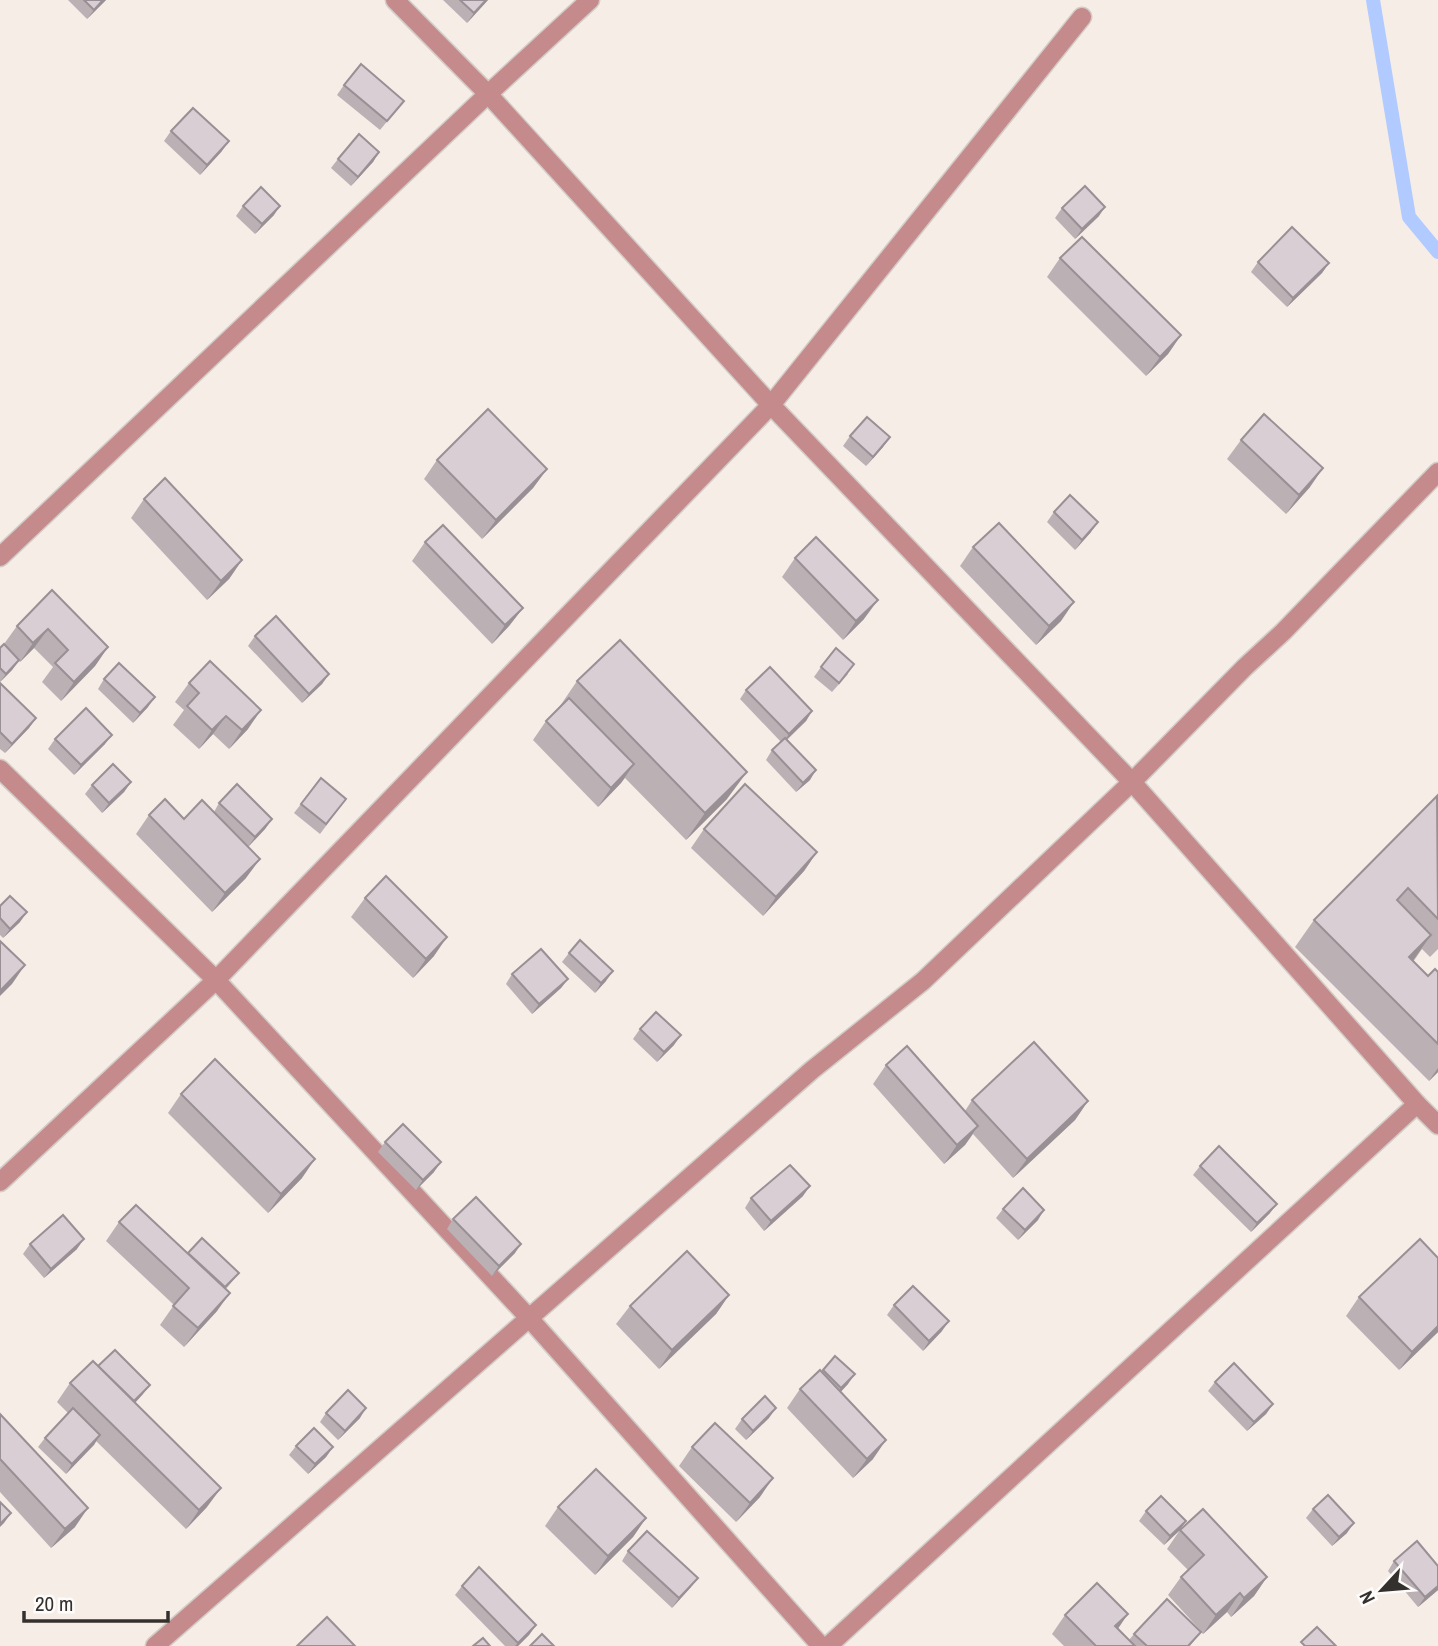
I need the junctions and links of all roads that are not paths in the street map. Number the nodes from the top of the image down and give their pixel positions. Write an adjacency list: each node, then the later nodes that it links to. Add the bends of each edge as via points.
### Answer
1 (395, 0): 4 (street)
2 (590, 0): 4 (street)
3 (1082, 17): 5 (street)
4 (488, 94): 5 (street); 7 (street)
5 (771, 405): 9 (street); 10 (street)
6 (1438, 472): 9 (street)
7 (0, 557)
8 (0, 769): 10 (street)
9 (1132, 782): 11 (street); 14 (street, via 923,981 812,1070)
10 (216, 980): 13 (street); 14 (street)
11 (1417, 1104): 12 (street); 17 (street)
12 (1438, 1125)
13 (0, 1182)
14 (529, 1318): 15 (street); 16 (street)
15 (155, 1646)
16 (821, 1646)
17 (828, 1646)

